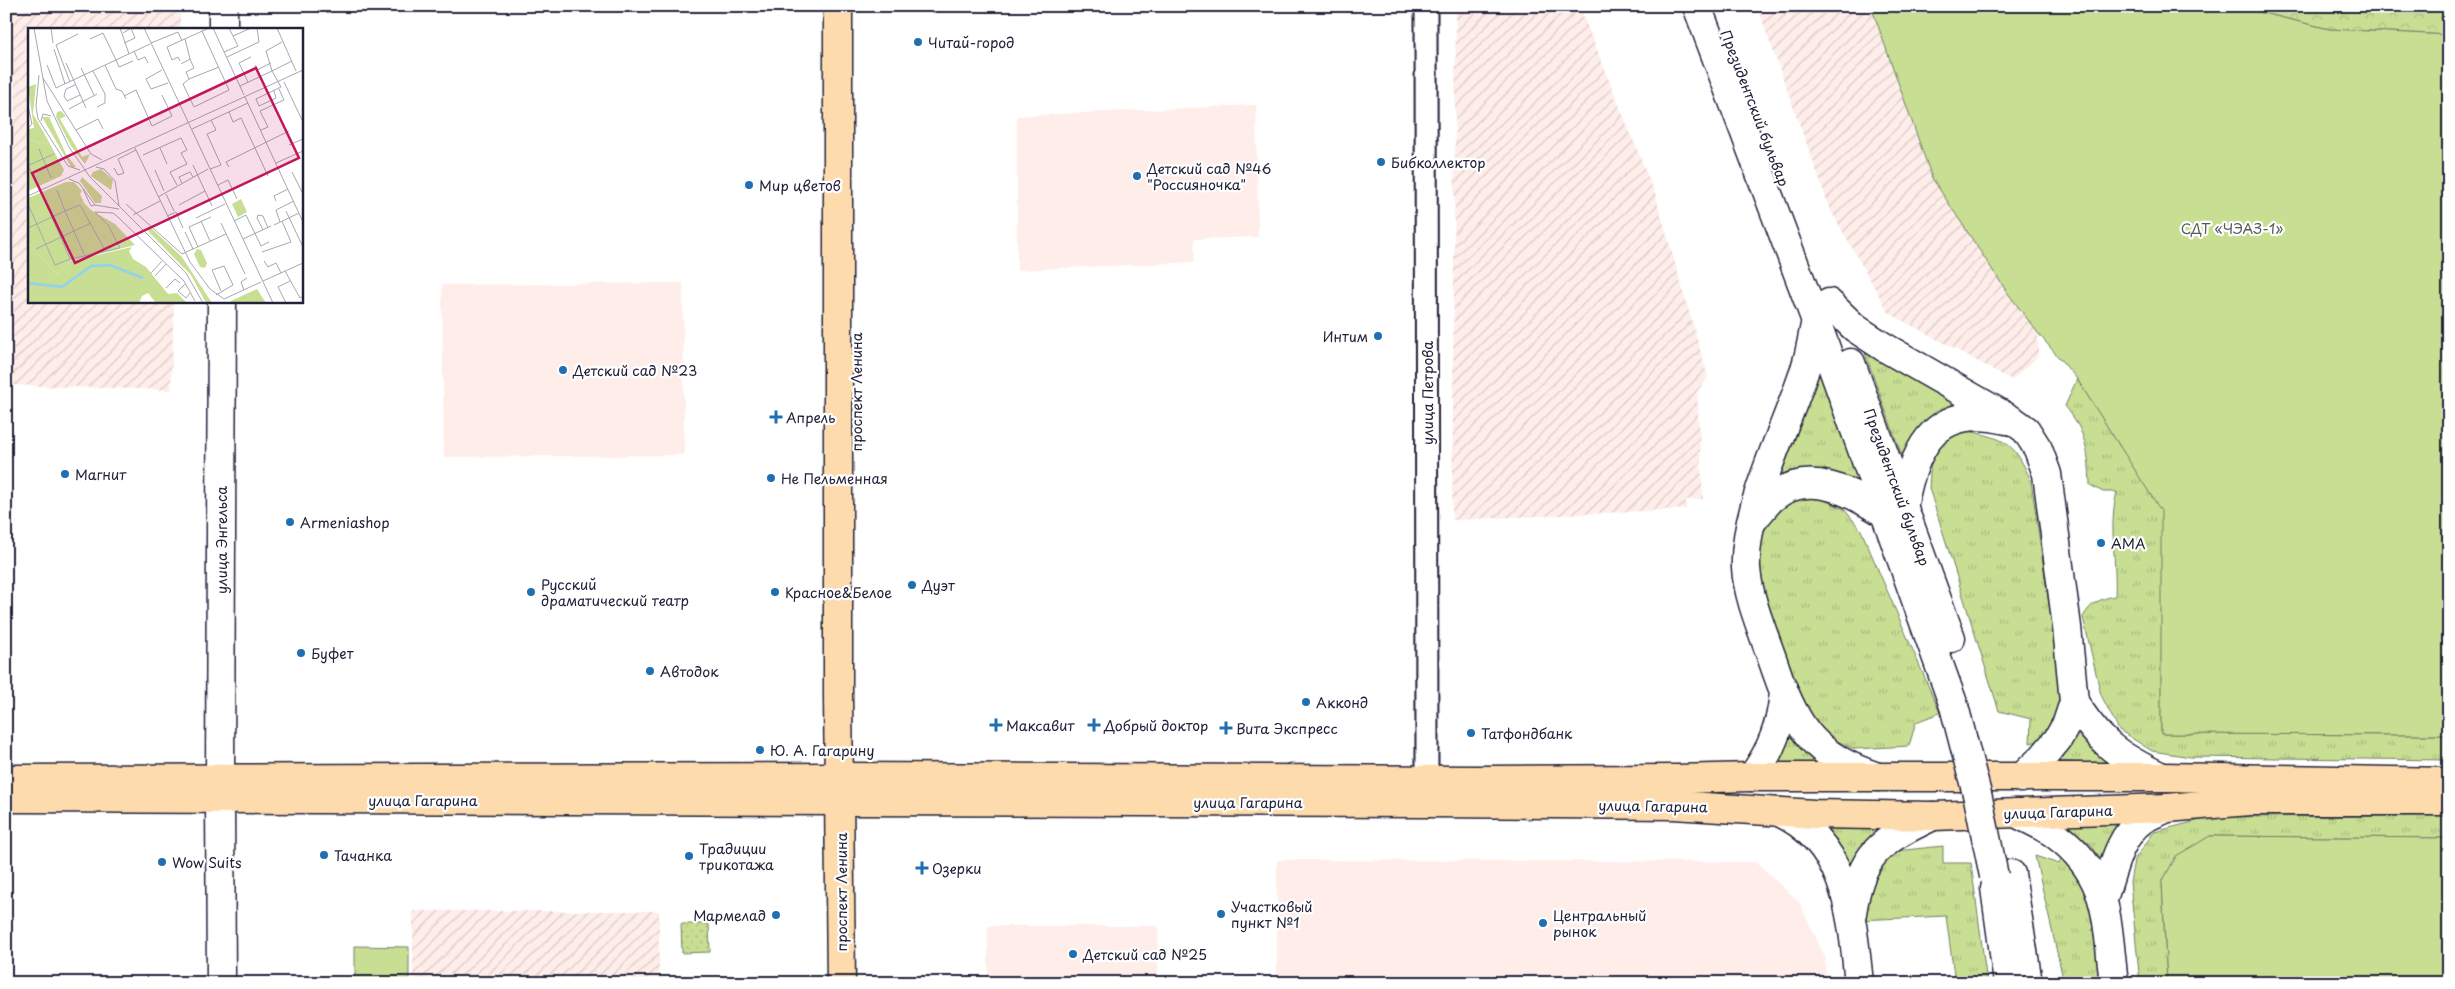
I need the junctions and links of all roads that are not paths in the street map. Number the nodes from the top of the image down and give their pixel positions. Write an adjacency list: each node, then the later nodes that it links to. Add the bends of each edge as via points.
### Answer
1 (223, 6): 7 (main road)
2 (838, 6): 22 (main road, проспект Ленина)
3 (856, 6): 22 (main road, проспект Ленина)
4 (1426, 6): 23 (street, улица Петрова)
5 (1697, 6): 9 (main road, Президентский бульвар)
6 (1716, 6): 9 (main road, Президентский бульвар)
7 (223, 28)
8 (222, 302): 21 (main road, улица Энгельса)
9 (1823, 312): 10 (main road); 11 (main road, Президентский бульвар); 12 (main road)
10 (2015, 422): 11 (main road, via 1987,415 1962,417 1941,426 1923,444); 14 (main road, via 2026,430 2038,449 2047,474)
11 (1895, 508): 12 (main road, via 1831,485 1810,483 1772,498); 30 (main road, Президентский бульвар, via 1996,798)
12 (1753, 520): 13 (main road, via 1746,569)
13 (1784, 692): 15 (main road, via 1782,718 1776,735); 17 (main road, via 1796,719 1829,756)
14 (2074, 702): 16 (main road, via 2107,745 2127,760); 18 (main road, via 2058,739)
15 (1752, 776): 17 (main road, улица Гагарина); 23 (main road, улица Гагарина)
16 (2162, 777): 18 (main road, улица Гагарина); 20 (main road, улица Гагарина)
17 (1881, 778): 18 (main road, улица Гагарина)
18 (2021, 778)
19 (6, 779): 21 (main road, улица Гагарина)
20 (2449, 782)
21 (220, 789): 22 (main road, улица Гагарина); 24 (main road, улица Гагарина); 33 (main road, улица Энгельса)
22 (848, 789): 23 (main road, улица Гагарина); 34 (main road, проспект Ленина); 35 (main road, проспект Ленина)
23 (1428, 791): 27 (main road, улица Гагарина)
24 (6, 798)
25 (2449, 801): 26 (main road, улица Гагарина, via 2249,801)
26 (2167, 808): 28 (main road, улица Гагарина); 31 (main road, via 2142,820 2130,832)
27 (1780, 812): 29 (main road, улица Гагарина); 32 (main road, via 1816,836 1829,857)
28 (2016, 813): 29 (main road, улица Гагарина); 31 (main road, via 2055,834 2081,856 2094,875)
29 (1933, 816): 32 (main road, via 1893,835 1872,855 1859,880)
30 (2003, 875): 37 (main road, Президентский бульвар); 38 (main road, Президентский бульвар)
31 (2103, 899): 39 (main road)
32 (1852, 913): 36 (main road)
33 (221, 983)
34 (841, 983)
35 (858, 983)
36 (1859, 983)
37 (2008, 983)
38 (2028, 983)
39 (2114, 983)

